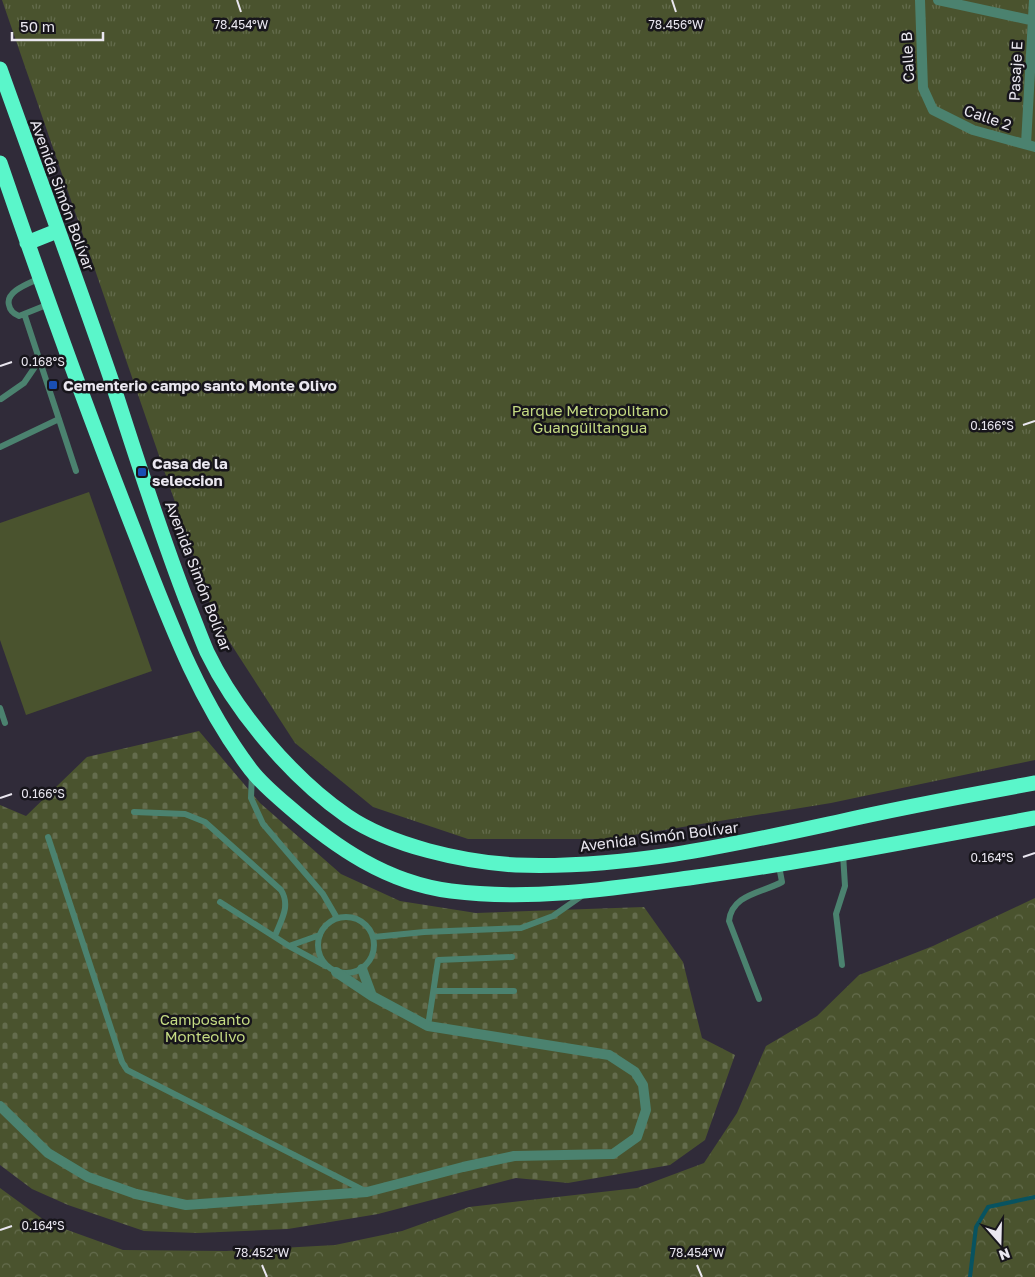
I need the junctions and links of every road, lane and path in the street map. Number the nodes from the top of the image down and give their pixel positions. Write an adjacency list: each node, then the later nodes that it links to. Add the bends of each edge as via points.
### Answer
1 (920, 0): 6 (street, Calle B, via 923,88)
2 (938, 0): 4 (street)
3 (1034, 0): 4 (street, Pasaje E)
4 (1034, 21): 7 (street, Pasaje E)
5 (0, 69): 9 (highway, Avenida Simón Bolívar)
6 (933, 110): 7 (street, Calle 2, via 973,130)
7 (1030, 146)
8 (0, 163): 10 (highway)
9 (57, 231): 10 (highway); 22 (highway, Avenida Simón Bolívar, via 101,350 172,563 208,653 234,697 267,741 311,786 348,817 391,839 447,855 513,865 596,865 744,843)
10 (27, 243): 11 (highway)
11 (40, 278): 12 (highway); 13 (lane, via 12,293 8,300 15,315)
12 (49, 304): 13 (lane); 21 (highway, via 84,404 195,680)
13 (25, 316): 14 (lane)
14 (39, 361): 15 (lane, via 24,384); 16 (lane)
15 (1, 399)
16 (58, 419): 17 (lane); 18 (lane)
17 (0, 447)
18 (76, 472)
19 (0, 708): 20 (lane)
20 (5, 723)
21 (252, 772): 28 (highway, via 322,835 361,862 401,879 448,891); 30 (lane, via 251,798 263,824 323,894)
22 (1035, 782)
23 (134, 812): 32 (lane, via 185,814 205,822 281,890 287,907)
24 (1035, 818): 26 (highway)
25 (48, 837): 45 (lane, via 126,1070)
26 (843, 852): 27 (highway); 36 (lane, via 845,886 836,914)
27 (778, 864): 28 (highway); 42 (lane, via 782,882 737,901 730,910 729,921)
28 (586, 893): 33 (lane, via 540,923 521,928)
29 (220, 902): 32 (lane)
30 (337, 918): 31 (lane); 33 (lane, via 355,918 370,929)
31 (320, 935): 34 (lane); 37 (lane, via 318,952)
32 (275, 936): 34 (lane)
33 (374, 937): 38 (lane, via 373,954)
34 (289, 946): 37 (lane)
35 (512, 958): 39 (lane, via 438,960)
36 (842, 966)
37 (332, 969): 38 (lane, via 345,974); 41 (street)
38 (362, 969): 41 (street)
39 (434, 991): 40 (lane); 43 (lane)
40 (514, 991)
41 (372, 996): 43 (street)
42 (759, 999)
43 (428, 1026): 45 (street, via 609,1054 635,1072 643,1085 646,1110 637,1137 613,1154 514,1156)
44 (0, 1106): 45 (street, via 48,1153 88,1177 136,1194 186,1205)
45 (366, 1192)

